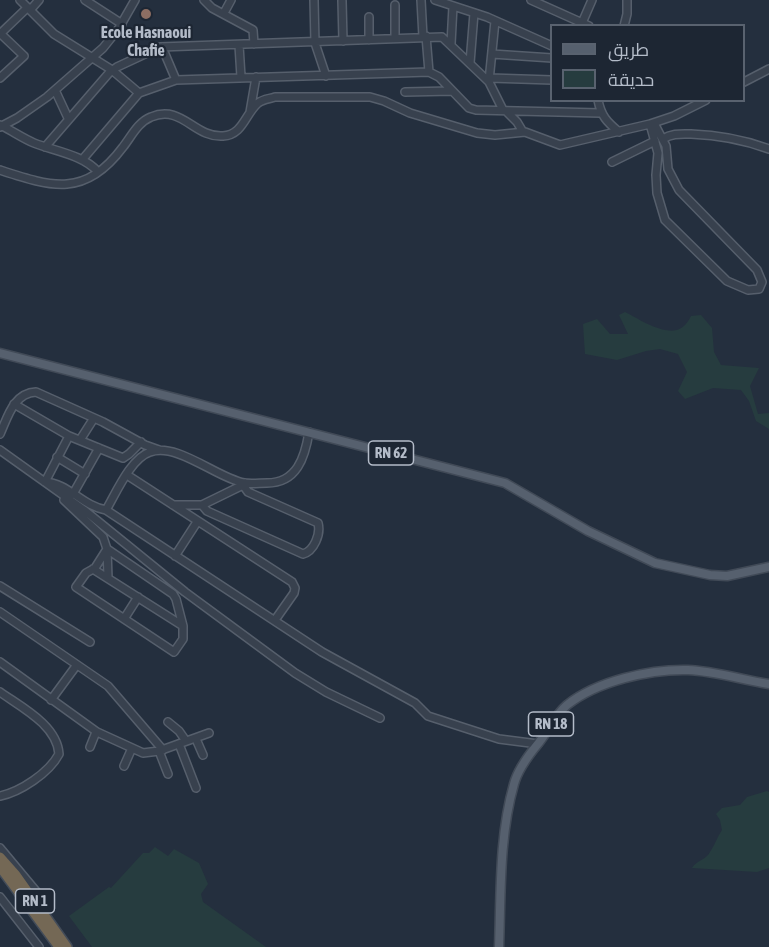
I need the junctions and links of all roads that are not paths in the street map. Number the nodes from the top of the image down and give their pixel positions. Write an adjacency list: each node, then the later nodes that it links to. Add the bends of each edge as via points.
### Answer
1 (20, 0): 17 (street)
2 (39, 0): 17 (street)
3 (85, 0): 22 (street)
4 (135, 0): 22 (street)
5 (204, 0): 18 (street)
6 (231, 0): 18 (street)
7 (314, 0): 30 (street)
8 (421, 0): 26 (street)
9 (435, 0): 16 (street)
10 (531, 0): 14 (street)
11 (592, 0): 23 (street)
12 (627, 0): 24 (street)
13 (342, 1): 29 (street)
14 (546, 3): 23 (street)
15 (395, 4): 27 (street)
16 (453, 6): 19 (street); 32 (street)
17 (27, 8): 25 (street); 37 (street, via 54,34)
18 (224, 13): 31 (street, via 253,30)
19 (474, 13): 21 (street); 39 (street)
20 (369, 17): 28 (street)
21 (495, 21): 34 (street); 36 (street)
22 (122, 24): 37 (street)
23 (585, 24)
24 (624, 24)
25 (1, 31): 46 (street, via 24,56)
26 (424, 36): 27 (street); 32 (street, via 442,37); 42 (street)
27 (395, 38): 28 (street)
28 (369, 39): 29 (street)
29 (343, 41): 30 (street)
30 (315, 42): 31 (street); 44 (street)
31 (254, 44): 33 (street)
32 (451, 44): 39 (street)
33 (238, 45): 35 (street); 45 (street)
34 (550, 45)
35 (162, 47): 41 (street); 48 (street)
36 (492, 54): 38 (street); 47 (street)
37 (92, 57): 41 (street); 51 (street)
38 (550, 58)
39 (470, 63): 47 (street)
40 (769, 69): 50 (street)
41 (112, 70): 54 (street); 60 (street)
42 (429, 72): 44 (street); 52 (street)
43 (256, 76): 44 (street); 45 (street); 58 (street)
44 (326, 76)
45 (241, 77): 48 (street)
46 (0, 78)
47 (489, 79): 49 (street); 57 (street)
48 (176, 80): 54 (street)
49 (550, 80)
50 (745, 81)
51 (54, 90): 60 (street); 62 (street)
52 (452, 91): 53 (street); 57 (street, via 472,109)
53 (405, 92)
54 (139, 93): 69 (street)
55 (598, 102): 59 (street)
56 (702, 102): 61 (street)
57 (505, 110): 59 (street); 63 (street)
58 (250, 112): 63 (street, via 264,100 276,97 370,97 477,133); 72 (street, via 236,132 220,137 172,114 153,116)
59 (600, 113): 64 (street)
60 (68, 118): 67 (street)
61 (652, 124): 64 (street); 65 (street); 66 (street)
62 (1, 126): 67 (street)
63 (523, 132): 64 (street, via 560,145)
64 (619, 132)
65 (663, 139): 66 (street, via 668,169 679,190 757,270 762,282 759,289 748,290 727,281 665,220 657,193); 68 (street, via 674,134 720,135)
66 (655, 141): 70 (street)
67 (45, 147): 69 (street)
68 (769, 149)
69 (82, 160): 72 (street)
70 (612, 162)
71 (0, 170): 72 (street, via 60,185 81,181)
72 (98, 172)
73 (0, 353): 76 (main road, RN 62)
74 (14, 404): 75 (street, via 20,397 36,392); 77 (street); 78 (street)
75 (94, 418): 79 (street); 80 (street)
76 (309, 432): 88 (street, via 303,458 290,476 271,483); 96 (main road, RN 62, via 505,483 588,531 656,563 710,576)
77 (0, 434)
78 (69, 435): 79 (street); 84 (street)
79 (80, 440): 81 (street)
80 (141, 442): 81 (street, via 123,458); 83 (street)
81 (99, 448): 85 (street)
82 (0, 450): 87 (street)
83 (161, 450): 86 (street, via 142,456); 88 (street)
84 (57, 457): 85 (street); 87 (street)
85 (85, 474): 89 (street)
86 (127, 475): 90 (street); 92 (street)
87 (45, 482): 89 (street, via 56,483); 94 (street, via 103,537); 111 (street, via 295,673)
88 (244, 484): 91 (street); 91 (street, via 248,492 318,523 319,531 308,554 207,511)
89 (73, 494): 92 (street)
90 (173, 505): 91 (street); 93 (street)
91 (202, 505)
92 (106, 510): 95 (street)
93 (197, 522): 95 (street); 103 (street, via 292,582 294,593)
94 (107, 549): 97 (street); 98 (street); 104 (street, via 172,594)
95 (175, 556): 103 (street)
96 (769, 567)
97 (93, 569): 98 (street); 102 (street, via 76,587)
98 (108, 578): 100 (street)
99 (0, 586): 105 (street)
100 (138, 597): 102 (street); 104 (street)
101 (0, 612): 107 (street)
102 (124, 620): 104 (street, via 174,652 183,639)
103 (275, 620): 117 (street, via 328,656 415,703 428,716 500,739)
104 (183, 626)
105 (90, 642)
106 (0, 662): 110 (street)
107 (76, 666): 110 (street); 120 (street, via 108,686)
108 (769, 684): 117 (main road, RN 18, via 689,670 611,682 566,706)
109 (0, 692): 125 (street, via 44,724 59,754 24,787)
110 (51, 700): 113 (street)
111 (380, 718)
112 (168, 722): 116 (street, via 179,731)
113 (96, 732): 118 (street); 119 (street)
114 (209, 733): 115 (street)
115 (196, 739): 116 (street); 121 (street)
116 (183, 743): 120 (street); 124 (street)
117 (538, 744): 134 (main road, RN 18, via 514,782 503,845)
118 (90, 747)
119 (132, 748): 120 (street, via 147,754); 122 (street)
120 (161, 750): 123 (street)
121 (203, 755)
122 (124, 766)
123 (168, 774)
124 (196, 788)
125 (0, 796)
126 (0, 848): 130 (street)
127 (0, 857): 133 (highway, RN 1)
128 (0, 867): 132 (highway, RN 1)
129 (0, 897): 131 (street)
130 (45, 902)
131 (38, 947)
132 (60, 947)
133 (68, 947)
134 (499, 947)

